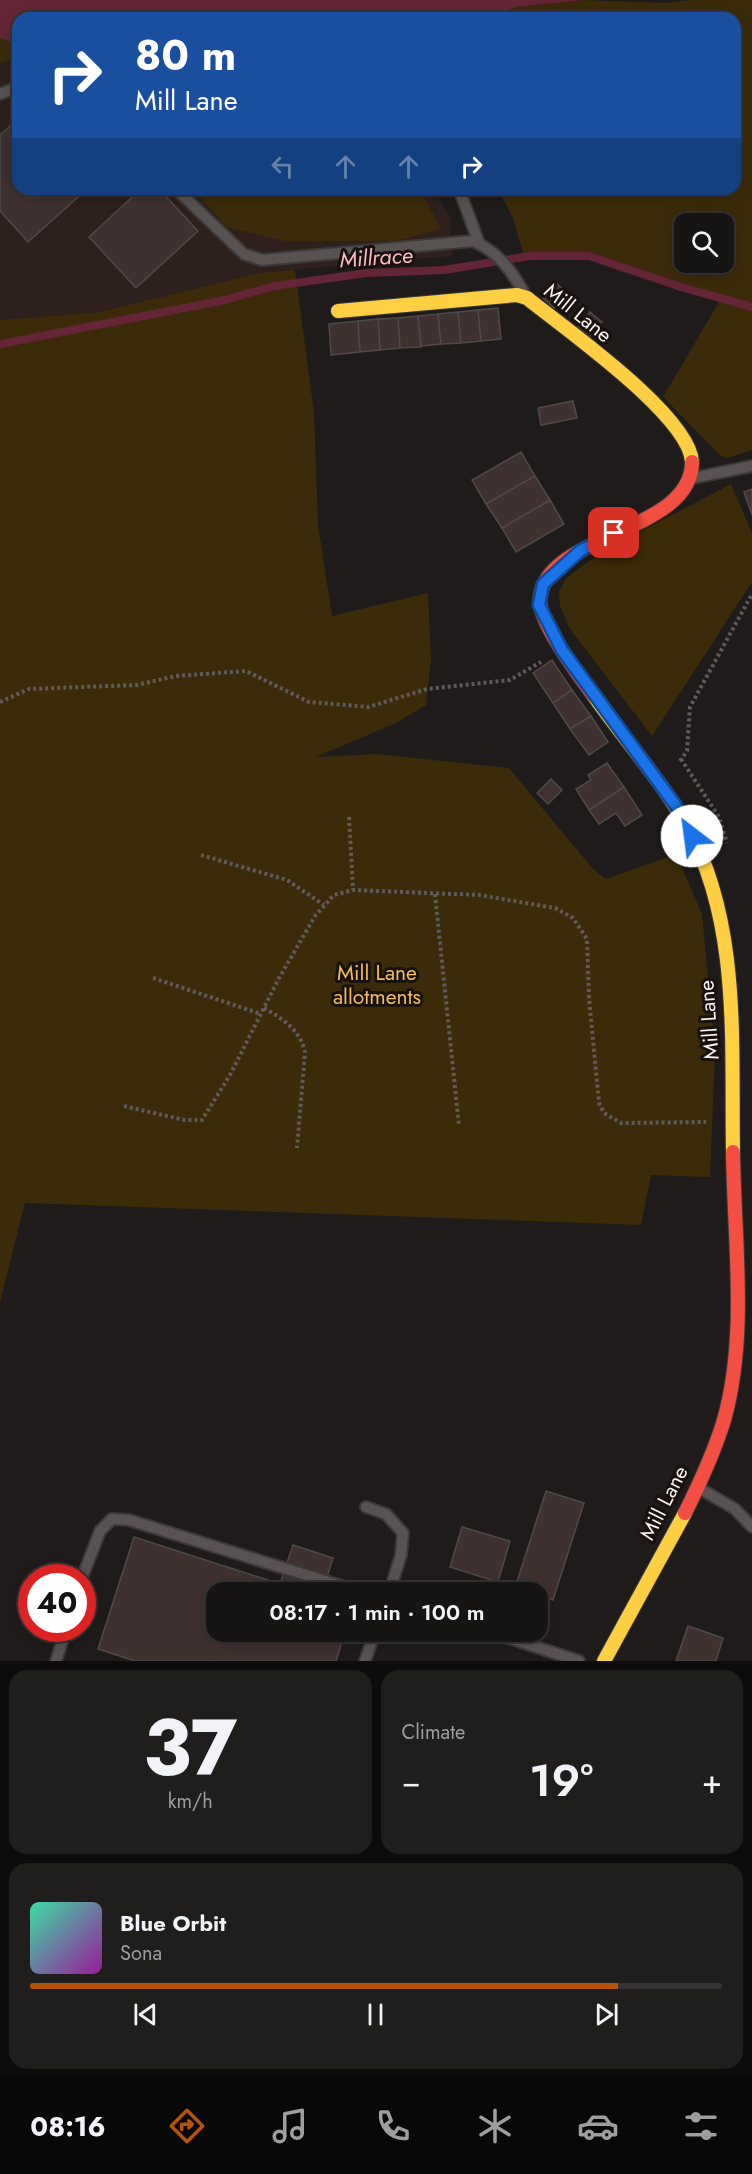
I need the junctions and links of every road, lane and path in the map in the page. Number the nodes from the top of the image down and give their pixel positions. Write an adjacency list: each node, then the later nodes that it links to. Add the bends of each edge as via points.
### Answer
1 (182, 195): 3 (lane, via 244,254 262,260 456,241)
2 (461, 195): 3 (lane)
3 (479, 243): 4 (lane, via 508,268)
4 (527, 298): 5 (street, Mill Lane, via 517,295); 7 (street, Mill Lane, via 641,391 673,424 691,450)
5 (338, 311)
6 (752, 466): 7 (lane)
7 (692, 478): 9 (street, Mill Lane, via 666,508 580,551 543,584 539,605)
8 (752, 594): 11 (path, via 690,707 687,751 674,770)
9 (562, 650): 10 (path, via 510,680 427,689 368,707 309,702 246,671 176,676 137,685 28,689); 11 (street, Mill Lane)
10 (0, 702)
11 (656, 780): 21 (street, Mill Lane, via 692,836 706,867 715,902 726,954 733,1070)
12 (349, 817): 14 (path)
13 (201, 855): 16 (path, via 287,880)
14 (353, 891): 15 (path); 16 (path, via 334,895)
15 (435, 894): 21 (path, via 479,895 555,908 573,918 587,939 599,1103 604,1113 621,1123); 22 (path)
16 (324, 905): 18 (path)
17 (153, 978): 19 (path)
18 (264, 1008): 19 (path); 23 (path, via 287,1022 302,1041)
19 (261, 1014): 20 (path, via 202,1120 184,1120)
20 (124, 1106)
21 (731, 1122): 24 (street, Mill Lane, via 734,1363 712,1455)
22 (459, 1126)
23 (297, 1149)
24 (696, 1486): 26 (lane, via 735,1509); 36 (street, Mill Lane)
25 (366, 1507): 29 (lane, via 386,1514 403,1533)
26 (752, 1527)
27 (87, 1564): 28 (lane, via 100,1531 112,1519 121,1519)
28 (328, 1582)
29 (392, 1582)
30 (62, 1642): 33 (lane)
31 (372, 1642): 34 (lane)
32 (521, 1642): 35 (lane)
33 (56, 1661)
34 (365, 1661)
35 (579, 1661)
36 (604, 1661)

